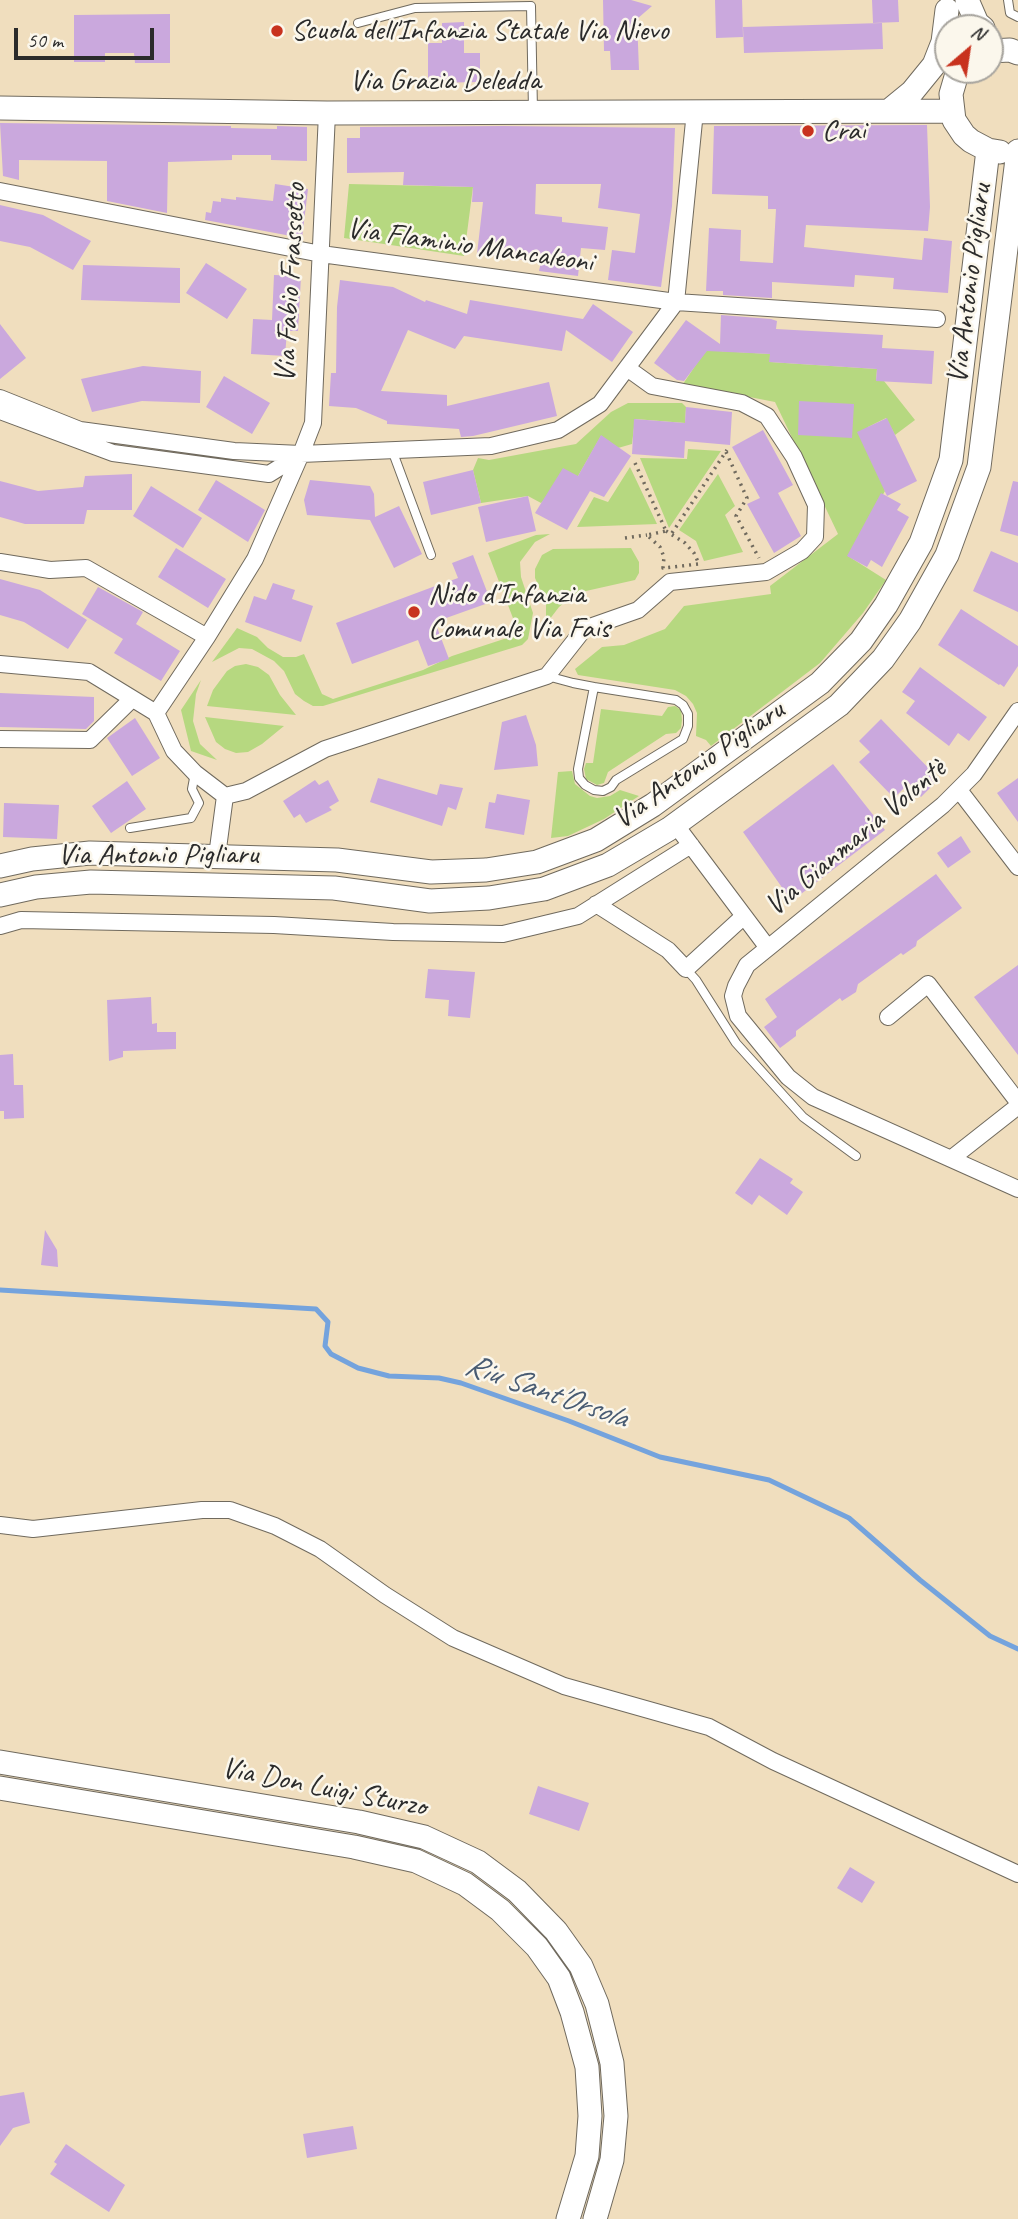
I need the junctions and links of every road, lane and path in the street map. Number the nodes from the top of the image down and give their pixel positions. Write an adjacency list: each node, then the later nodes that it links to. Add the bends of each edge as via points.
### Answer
1 (1008, 0): 3 (lane, via 1010,13)
2 (953, 10): 8 (main road, via 934,65)
3 (1018, 17)
4 (358, 23): 11 (lane, via 415,8 531,6)
5 (944, 84): 8 (main road, Via Grazia Deledda)
6 (956, 84): 10 (main road)
7 (0, 108): 12 (main road, Via Grazia Deledda)
8 (890, 110): 9 (main road, Via Grazia Deledda); 10 (main road, Via Grazia Deledda)
9 (695, 111): 11 (main road, Via Grazia Deledda); 17 (street)
10 (951, 111): 13 (main road, via 964,135)
11 (533, 112): 12 (main road, Via Grazia Deledda)
12 (327, 113): 16 (street, Via Fabio Frassetto)
13 (988, 150): 14 (main road); 46 (main road, Via Antonio Pigliaru, via 951,460 922,543 886,606 820,683 653,805 596,840 537,862 431,872 337,860)
14 (1018, 150): 43 (main road, Via Antonio Pigliaru, via 979,467 947,555 883,660 839,705)
15 (0, 191): 16 (street, Via Flaminio Mancaleoni)
16 (321, 254): 17 (street, Via Flaminio Mancaleoni); 23 (street, Via Fabio Frassetto, via 313,423)
17 (676, 302): 18 (street, Via Flaminio Mancaleoni); 19 (street)
18 (937, 319)
19 (627, 368): 22 (street, via 600,404 558,430 491,446); 31 (street, via 652,386 743,403 767,416 794,457 816,505 816,516 815,537 802,551)
20 (0, 398): 23 (street, via 80,430 234,451)
21 (0, 411): 23 (street, via 113,453 269,474)
22 (392, 450): 23 (street); 29 (lane)
23 (302, 454): 32 (street, Via Fabio Frassetto, via 255,559)
24 (635, 463): 25 (path)
25 (666, 531): 26 (path); 27 (path)
26 (672, 533): 27 (path, via 699,564 663,568 660,547); 31 (path, via 726,451 747,498 736,516)
27 (647, 535): 28 (path)
28 (625, 538)
29 (431, 555)
30 (0, 562): 32 (street, via 50,570 86,568)
31 (766, 572): 34 (street, via 670,582 638,610 584,629)
32 (207, 637): 38 (street, Via Fabio Frassetto)
33 (0, 664): 36 (street, via 89,671)
34 (547, 676): 35 (lane); 42 (street, via 324,749 246,791)
35 (594, 687): 35 (lane, via 676,700 688,714 683,739 603,791 585,785 578,769)
36 (132, 699): 38 (street); 39 (street, via 90,740)
37 (1018, 711): 41 (street, Via Gianmaria Volontè)
38 (156, 713): 40 (street, via 174,751)
39 (0, 739)
40 (195, 773): 42 (street); 44 (lane, via 192,789 199,803 191,818)
41 (959, 790): 48 (street); 53 (street, Via Gianmaria Volontè)
42 (225, 796): 46 (street)
43 (675, 824): 45 (street, Via Gianmaria Volontè); 49 (main road, Via Antonio Pigliaru, via 608,865 544,889 489,898 430,901 334,888 91,882)
44 (130, 828)
45 (691, 845): 50 (street, Via Antonio Pigliaru); 51 (street, Via Gianmaria Volontè)
46 (217, 856): 47 (main road, Via Antonio Pigliaru, via 90,853)
47 (0, 866)
48 (1018, 867)
49 (0, 895)
50 (596, 904): 52 (street, Via Antonio Pigliaru, via 578,916 503,934 22,920); 54 (street, via 668,950)
51 (744, 916): 53 (street, Via Gianmaria Volontè); 54 (street)
52 (0, 926)
53 (768, 948): 58 (street, via 747,965 733,996 738,1016 788,1077 813,1097)
54 (686, 969): 57 (lane, via 736,1043 803,1117)
55 (888, 1017): 56 (street, via 928,984)
56 (1018, 1104): 58 (street)
57 (856, 1156)
58 (952, 1158): 59 (street)
59 (1018, 1189)
60 (0, 1525): 63 (street, via 33,1529 230,1510 320,1549 453,1638 564,1686 709,1727)
61 (0, 1762): 65 (main road, Via Don Luigi Sturzo, via 424,1837 478,1862 517,1891 556,1931 581,1966 597,2004 612,2063 616,2116 612,2160)
62 (0, 1788): 64 (main road, Via Don Luigi Sturzo, via 354,1846 416,1861 465,1884 500,1910 537,1947 559,1979 587,2067 587,2156)
63 (1018, 1874)
64 (568, 2219)
65 (595, 2219)

